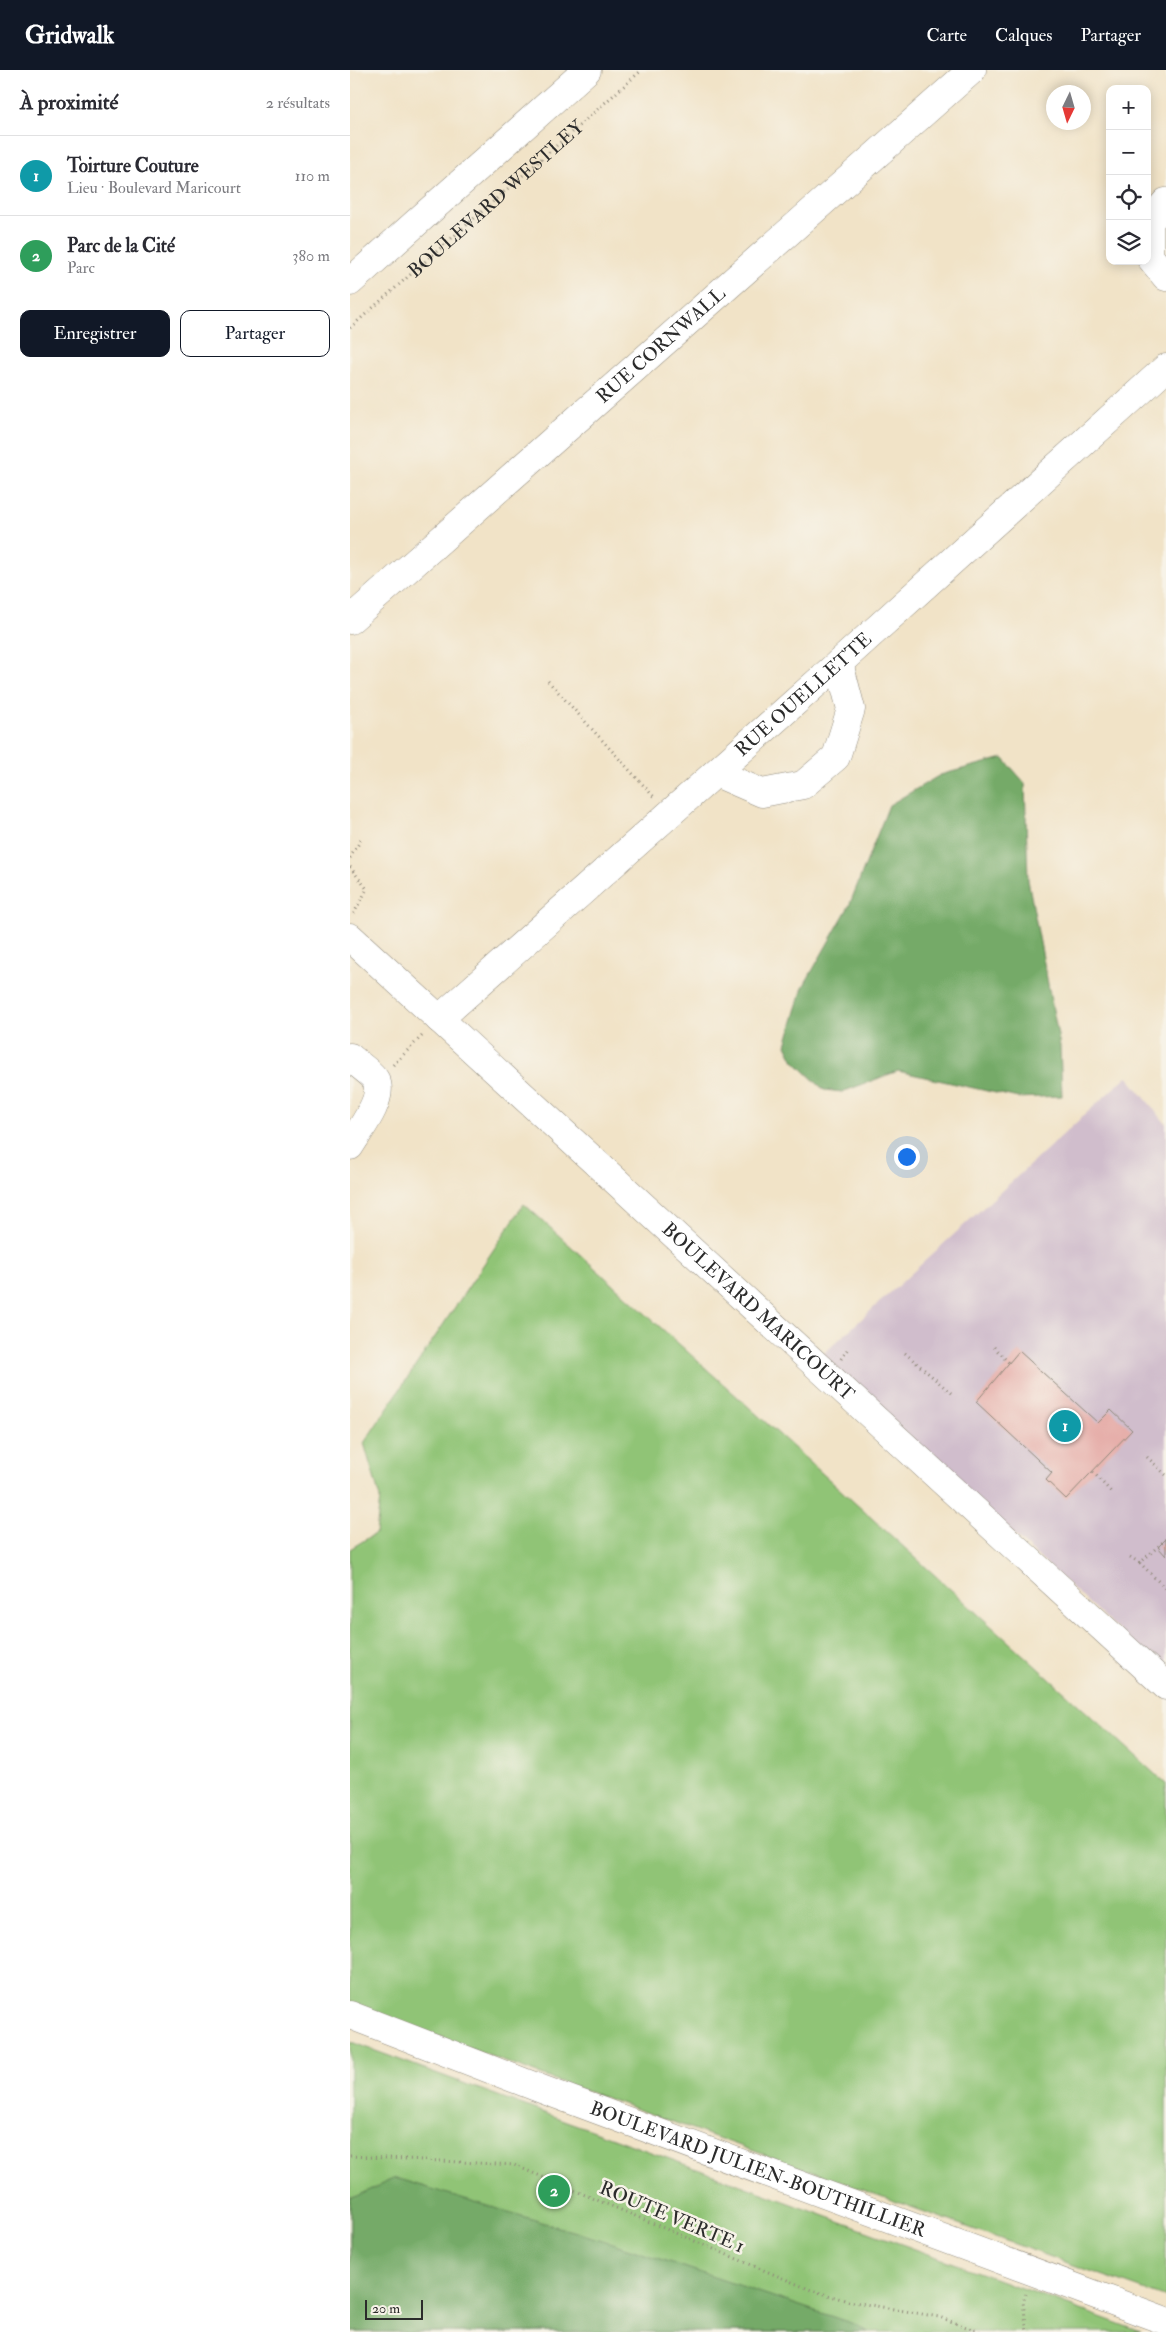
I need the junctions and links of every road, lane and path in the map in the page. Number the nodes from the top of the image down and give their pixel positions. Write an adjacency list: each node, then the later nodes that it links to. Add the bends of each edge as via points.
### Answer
1 (587, 70): 6 (street, BOULEVARD WESTLEY)
2 (642, 70): 7 (path, BOULEVARD WESTLEY)
3 (972, 70): 9 (street, RUE CORNWALL)
4 (1166, 202): 5 (street, via 1148,222 1149,256)
5 (1166, 277)
6 (350, 282)
7 (350, 328)
8 (1166, 368): 10 (street, RUE OUELLETTE)
9 (350, 620)
10 (839, 664): 12 (street, RUE OUELLETTE); 12 (street, via 851,709 836,757 803,785 762,793)
11 (548, 681): 13 (path)
12 (716, 773): 13 (street, RUE OUELLETTE)
13 (669, 814): 19 (street, RUE OUELLETTE)
14 (362, 838): 15 (path)
15 (350, 858)
16 (350, 867): 17 (path, via 367,889)
17 (350, 921)
18 (350, 937): 19 (street, BOULEVARD MARICOURT)
19 (439, 1019): 38 (street, BOULEVARD MARICOURT)
20 (406, 1044): 21 (path)
21 (406, 1052): 22 (path); 24 (path)
22 (413, 1053)
23 (350, 1057): 24 (street)
24 (382, 1076): 25 (street, via 374,1108)
25 (350, 1146)
26 (994, 1347): 28 (path)
27 (905, 1353): 29 (path)
28 (1009, 1363)
29 (951, 1393)
30 (1148, 1457): 32 (path)
31 (1093, 1472): 33 (path)
32 (1166, 1475)
33 (1111, 1492)
34 (1166, 1539): 36 (path)
35 (1130, 1557): 36 (path)
36 (1140, 1564): 37 (path)
37 (1166, 1589)
38 (1166, 1686)
39 (350, 2015): 41 (street, BOULEVARD JULIEN-BOUTHILLIER)
40 (350, 2156): 43 (path, ROUTE VERTE 1, via 514,2166 811,2290 848,2301 939,2316)
41 (1034, 2272): 42 (street, BOULEVARD JULIEN-BOUTHILLIER); 44 (path, via 1023,2302)
42 (1166, 2321)
43 (980, 2332)
44 (1027, 2332)

